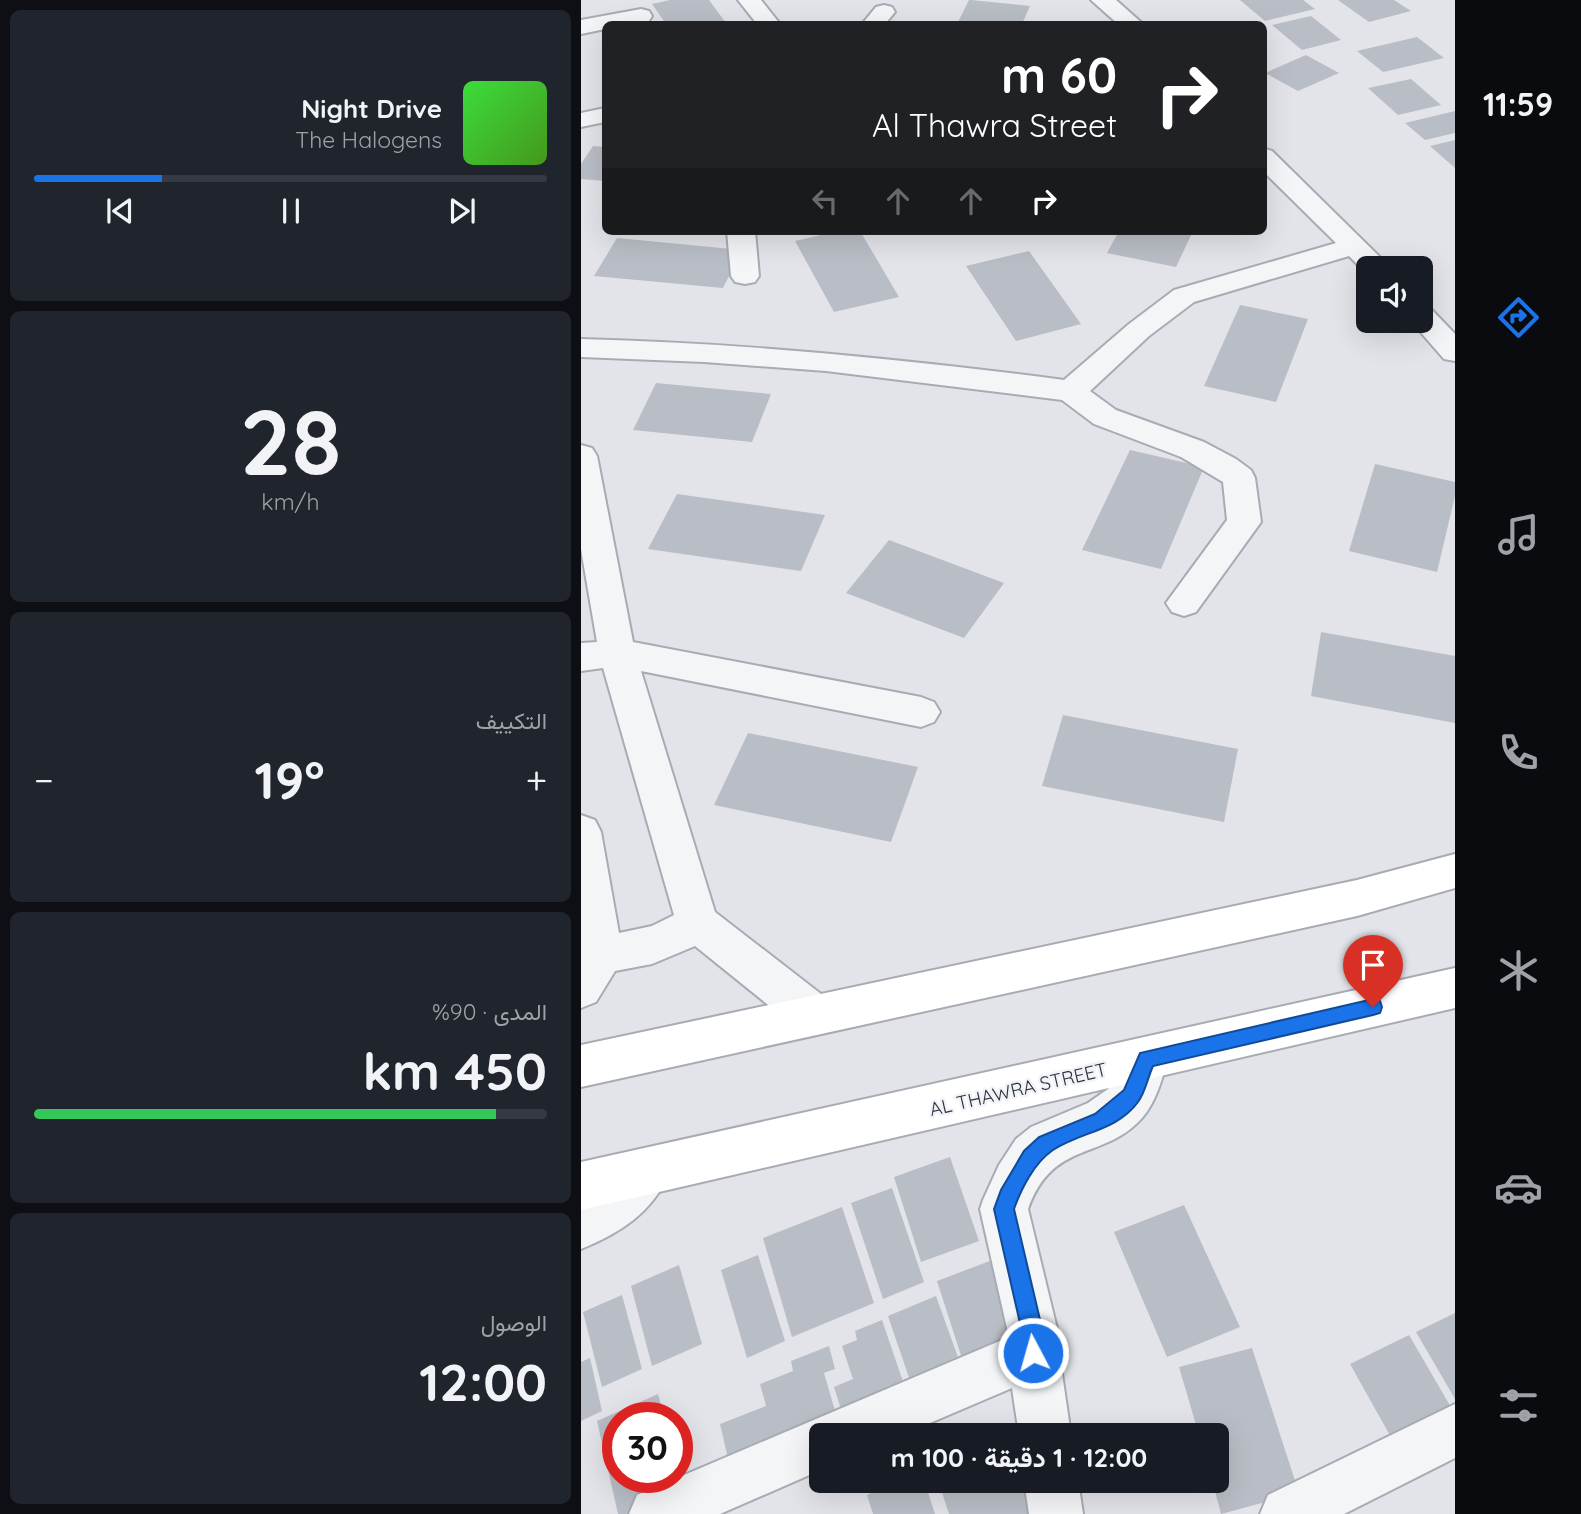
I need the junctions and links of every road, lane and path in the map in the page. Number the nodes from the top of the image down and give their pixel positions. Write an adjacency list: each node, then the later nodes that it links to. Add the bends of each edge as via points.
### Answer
1 (748, 0): 5 (street)
2 (1102, 0): 6 (street)
3 (642, 13): 4 (street)
4 (607, 21)
5 (766, 21)
6 (1128, 21)
7 (602, 22): 8 (street)
8 (581, 27)
9 (602, 116): 10 (street)
10 (581, 120)
11 (1267, 160): 13 (street)
12 (741, 235): 15 (street)
13 (1356, 246): 14 (street); 19 (street, via 1184,296)
14 (1366, 256)
15 (745, 276)
16 (1433, 328): 18 (street)
17 (581, 348): 19 (street, via 680,349)
18 (1455, 352)
19 (1070, 391): 21 (street, via 1103,416 1224,464 1239,478 1244,522)
20 (581, 456): 22 (street)
21 (1184, 603)
22 (599, 655): 23 (street); 28 (street)
23 (921, 712)
24 (581, 832): 29 (street)
25 (1455, 853): 27 (street)
26 (1455, 871): 27 (main road)
27 (1357, 898): 31 (main road)
28 (697, 923): 29 (street, via 673,938); 31 (street)
29 (592, 971)
30 (1455, 988): 32 (main road, AL THAWRA STREET)
31 (814, 1015): 33 (main road)
32 (1146, 1059): 34 (main road, AL THAWRA STREET); 37 (street, via 1131,1096 1102,1121 1046,1143 1031,1157 1011,1190 1004,1209 1035,1341)
33 (581, 1066)
34 (646, 1172): 35 (main road, AL THAWRA STREET); 36 (street, via 611,1210)
35 (581, 1186)
36 (581, 1225)
37 (1033, 1353): 38 (street); 39 (street)
38 (868, 1423)
39 (1043, 1423)
40 (1455, 1430): 45 (street)
41 (809, 1448): 43 (street)
42 (1053, 1493): 44 (street)
43 (656, 1514)
44 (1056, 1514)
45 (1287, 1514)

